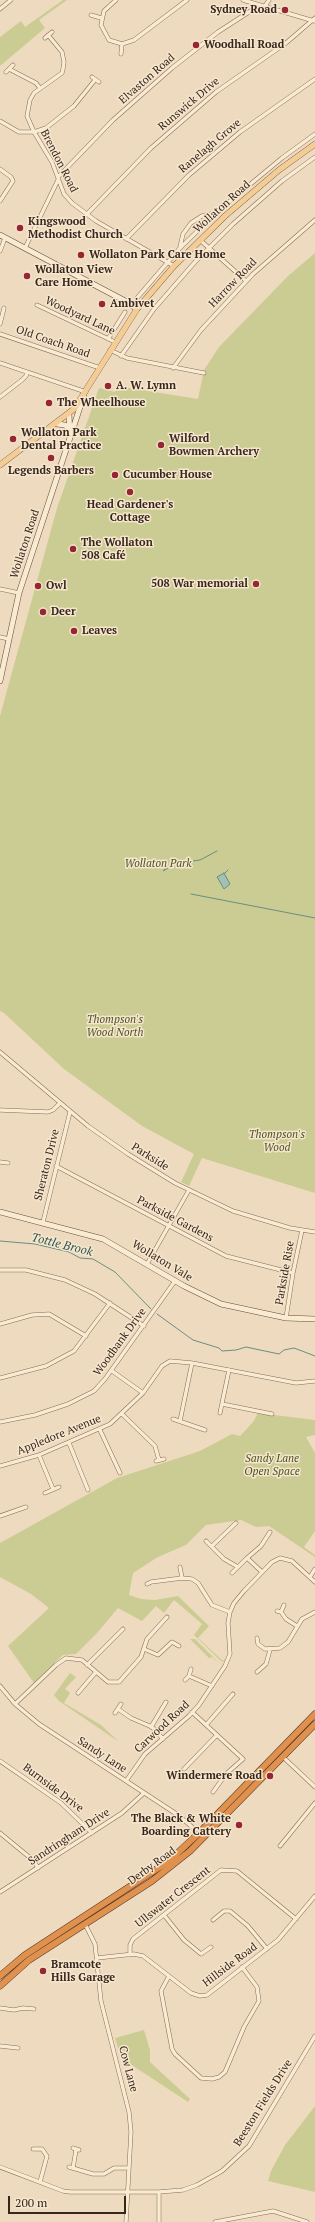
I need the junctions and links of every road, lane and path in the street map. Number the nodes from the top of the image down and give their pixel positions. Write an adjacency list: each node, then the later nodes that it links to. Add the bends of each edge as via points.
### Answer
1 (11, 0): 8 (street)
2 (116, 0): 10 (street, via 106,8)
3 (187, 0): 13 (street, via 134,40)
4 (243, 0): 6 (street)
5 (269, 0): 7 (street)
6 (256, 5): 7 (street); 25 (street, Elvaston Road, via 172,68 113,120)
7 (265, 6): 11 (street)
8 (0, 8)
9 (91, 15): 10 (street)
10 (101, 18): 13 (street, via 105,36 113,42)
11 (314, 20): 28 (street, Runswick Drive, via 216,92 151,148)
12 (52, 32): 18 (street, Brendon Road, via 47,37 62,52 63,69 62,73)
13 (122, 44): 14 (street)
14 (121, 54)
15 (13, 65): 18 (street, via 7,70 36,83)
16 (315, 79): 31 (street, Ranelagh Grove, via 240,132 189,175)
17 (99, 82): 20 (street, via 93,79 74,106 46,128)
18 (40, 88): 20 (street, Brendon Road, via 27,108)
19 (0, 121): 20 (street, via 19,132)
20 (34, 132): 25 (street, Brendon Road, via 52,162)
21 (315, 134): 27 (street, Wollaton Road, via 266,170)
22 (315, 144): 32 (main road, Wollaton Road, via 253,192)
23 (315, 157): 35 (street, Wollaton Road, via 282,181)
24 (0, 169): 26 (street, via 13,181)
25 (58, 178): 28 (street, Brendon Road, via 67,198); 33 (street, Elvaston Road)
26 (0, 201)
27 (215, 213): 34 (street, Wollaton Road); 34 (street, via 202,216 191,223 183,234)
28 (87, 214): 31 (street, Brendon Road)
29 (315, 220): 39 (street, Harrow Road)
30 (2, 236): 33 (street); 36 (street)
31 (126, 239): 37 (street, Brendon Road)
32 (200, 240): 35 (street); 38 (main road, Wollaton Road)
33 (25, 248): 43 (street)
34 (180, 248): 37 (street, Wollaton Road)
35 (209, 248): 39 (street); 52 (street, Wollaton Road, via 159,302)
36 (0, 251)
37 (167, 262): 38 (street, Brendon Road); 40 (street, Wollaton Road)
38 (174, 266): 43 (main road, Wollaton Road)
39 (246, 281): 55 (street, Harrow Road, via 201,330)
40 (137, 298)
41 (37, 305): 49 (street, Woodyard Lane)
42 (4, 308): 46 (street)
43 (136, 309): 50 (main road, Wollaton Road)
44 (7, 312): 46 (street)
45 (125, 312): 49 (street)
46 (2, 313): 47 (street)
47 (0, 324)
48 (0, 334): 54 (street, Old Coach Road)
49 (108, 339): 50 (street, Woodyard Lane)
50 (116, 342): 51 (main road, Wollaton Road)
51 (110, 350): 52 (street); 54 (main road, Wollaton Road)
52 (121, 356): 55 (street)
53 (0, 363): 56 (street)
54 (100, 368): 58 (main road, Wollaton Road)
55 (172, 368): 57 (street)
56 (27, 372): 58 (street); 59 (street, via 22,380)
57 (204, 372)
58 (85, 394): 60 (main road, Wollaton Road); 61 (street, Wollaton Road)
59 (0, 397)
60 (69, 414): 61 (street); 62 (main road, Wollaton Road); 63 (street, Wollaton Road)
61 (78, 419): 64 (street, Wollaton Road)
62 (57, 424): 63 (street); 65 (main road, Wollaton Road)
63 (70, 430): 64 (street, Wollaton Road)
64 (70, 438): 67 (street, Wollaton Road)
65 (0, 465)
66 (0, 589): 67 (street)
67 (20, 593): 69 (street, Wollaton Road)
68 (0, 637): 69 (street)
69 (9, 638): 70 (street, Wollaton Road)
70 (0, 681)
71 (0, 1052): 72 (street, Parkside)
72 (59, 1104): 73 (street, via 48,1112); 74 (street, Parkside)
73 (0, 1110)
74 (70, 1112): 77 (street, Sheraton Drive); 78 (street, Parkside, via 128,1154)
75 (0, 1162): 76 (street)
76 (8, 1163)
77 (56, 1166): 80 (street, Sheraton Drive); 81 (street, Parkside Gardens)
78 (189, 1190): 81 (street); 82 (street, Parkside, via 233,1211)
79 (0, 1212): 80 (street, Wollaton Vale)
80 (42, 1222): 84 (street, Wollaton Vale, via 103,1239)
81 (168, 1226): 84 (street); 86 (street, Parkside Gardens, via 226,1256)
82 (302, 1230): 83 (street, Parkside); 86 (street, Parkside Rise)
83 (315, 1232)
84 (147, 1264): 87 (street, Wollaton Vale)
85 (0, 1270): 88 (street, via 26,1270 50,1275)
86 (293, 1273): 89 (street, Parkside Rise)
87 (175, 1281): 89 (street, Wollaton Vale, via 208,1300); 92 (street, Woodbank Drive)
88 (110, 1303): 92 (street); 93 (street)
89 (286, 1318): 90 (street, Wollaton Vale)
90 (315, 1319)
91 (0, 1324): 93 (street, via 32,1315 49,1314)
92 (144, 1326): 95 (street, Woodbank Drive)
93 (86, 1336): 97 (street, via 74,1351 57,1362)
94 (192, 1363): 96 (street, Appledore Avenue); 99 (street, Appledore Avenue, via 175,1360 166,1363); 107 (street)
95 (112, 1370): 99 (street); 108 (street, Woodbank Drive, via 100,1386 78,1400 35,1415)
96 (229, 1370): 98 (street, Appledore Avenue, via 296,1383); 100 (street)
97 (0, 1378)
98 (315, 1381)
99 (143, 1393): 103 (street, Appledore Avenue)
100 (222, 1404): 101 (street); 102 (street)
101 (255, 1411): 104 (street); 105 (street)
102 (220, 1413)
103 (122, 1414): 109 (street, Appledore Avenue); 113 (street, via 155,1446)
104 (272, 1414)
105 (254, 1416)
106 (173, 1419): 107 (street)
107 (180, 1421): 110 (street)
108 (0, 1422)
109 (100, 1430): 111 (street, Appledore Avenue); 115 (street)
110 (205, 1430)
111 (69, 1443): 112 (street, Appledore Avenue); 118 (street)
112 (39, 1456): 114 (street, Appledore Avenue); 117 (street)
113 (160, 1460)
114 (0, 1466)
115 (120, 1473)
116 (59, 1487): 117 (street)
117 (53, 1490): 119 (street)
118 (88, 1490)
119 (45, 1492)
120 (20, 1504): 122 (street)
121 (26, 1508): 122 (street)
122 (21, 1509): 123 (street)
123 (0, 1516)
124 (233, 1525): 127 (street)
125 (272, 1538): 128 (street, via 269,1534 261,1546)
126 (206, 1541): 127 (street)
127 (212, 1546): 130 (street, via 224,1559)
128 (247, 1558): 130 (street); 132 (street)
129 (180, 1567): 135 (street)
130 (238, 1567): 133 (street)
131 (315, 1569): 134 (street)
132 (262, 1572): 134 (street, via 272,1562 283,1558 292,1561); 139 (street, via 238,1597)
133 (232, 1573)
134 (310, 1577): 136 (street)
135 (182, 1578): 137 (street, via 150,1580); 139 (street, via 196,1581 211,1604)
136 (315, 1582)
137 (147, 1584)
138 (284, 1605): 142 (street, via 279,1611)
139 (230, 1612): 159 (street, Carwood Road, via 230,1654)
140 (315, 1612): 142 (street, via 302,1619)
141 (166, 1616): 148 (street, via 147,1639)
142 (297, 1626): 149 (street, via 285,1645)
143 (123, 1629): 151 (street)
144 (257, 1638): 145 (street)
145 (258, 1644): 147 (street); 149 (street)
146 (179, 1646): 148 (street, via 172,1642 158,1655)
147 (254, 1647)
148 (144, 1649): 154 (street, via 141,1657 119,1682 108,1682)
149 (270, 1650): 152 (street, via 267,1661)
150 (258, 1664): 152 (street)
151 (87, 1665): 154 (street); 163 (street, via 77,1658 62,1660)
152 (261, 1668): 155 (street)
153 (191, 1669): 156 (street)
154 (96, 1672): 160 (street)
155 (257, 1672)
156 (189, 1676): 157 (street); 159 (street)
157 (184, 1680)
158 (0, 1686): 163 (street, Sandy Lane)
159 (212, 1686): 166 (street, Carwood Road)
160 (78, 1693)
161 (233, 1694): 170 (street)
162 (166, 1702): 171 (street)
163 (15, 1704): 179 (street, Sandy Lane, via 38,1724)
164 (121, 1704): 165 (street)
165 (118, 1708): 167 (street); 171 (street, via 131,1718)
166 (192, 1712): 170 (street); 173 (street, Carwood Road)
167 (115, 1713)
168 (315, 1714): 188 (highway, Derby Road)
169 (315, 1724): 174 (highway, Derby Road)
170 (206, 1725): 172 (street)
171 (151, 1726): 173 (street)
172 (217, 1735): 177 (street); 182 (street, via 245,1760 226,1774)
173 (163, 1739): 179 (street, Carwood Road, via 143,1756)
174 (283, 1757): 181 (street); 196 (highway, Derby Road, via 185,1855)
175 (0, 1760): 187 (street, Burnside Drive, via 68,1808)
176 (185, 1761): 177 (street)
177 (188, 1764): 178 (street)
178 (184, 1769)
179 (126, 1781): 184 (street, Sandy Lane)
180 (213, 1784): 182 (street)
181 (315, 1787)
182 (217, 1788): 183 (street)
183 (214, 1792)
184 (144, 1793): 187 (street, Sandringham Drive, via 122,1813); 188 (street, Sandy Lane, via 178,1815)
185 (315, 1803): 189 (street)
186 (0, 1833): 190 (street, via 34,1861)
187 (92, 1833): 190 (street, Sandringham Drive)
188 (199, 1833): 202 (highway, Derby Road, via 169,1861 30,1951)
189 (280, 1846)
190 (38, 1868): 191 (street, Sandringham Drive)
191 (0, 1892)
192 (315, 1896): 194 (street, Hillside Road)
193 (164, 1916): 194 (street, Ullswater Crescent, via 217,1873 231,1870 240,1874); 197 (street, via 184,1940 202,1954); 199 (street, Ullswater Crescent, via 133,1940)
194 (296, 1919): 198 (street, Hillside Road)
195 (213, 1920): 198 (street, via 224,1911 230,1911 248,1926)
196 (85, 1924): 200 (street, Cow Lane, via 94,1941); 204 (highway, Derby Road, via 29,1960)
197 (211, 1947)
198 (267, 1949): 201 (street, Hillside Road)
199 (130, 1955): 200 (street, Hillside Road); 203 (street, Hillside Road, via 143,1956)
200 (96, 1958): 215 (street, Cow Lane, via 101,2001 129,2112)
201 (242, 1967): 203 (street, Hillside Road, via 211,1992 203,1995 191,1993); 203 (street, via 258,1987 259,2001 244,2027 225,2072 212,2079 202,2078 172,2049 161,1994)
202 (0, 1976)
203 (169, 1976)
204 (0, 1986)
205 (0, 2008): 206 (street)
206 (34, 2009)
207 (315, 2036): 218 (street, Beeston Fields Drive, via 269,2116 238,2158 222,2171 197,2185 183,2190)
208 (0, 2046): 209 (street)
209 (18, 2048)
210 (33, 2149): 216 (street, via 42,2149 47,2156)
211 (76, 2149): 214 (street)
212 (0, 2167): 216 (street, Beeston Fields Drive)
213 (69, 2167): 214 (street)
214 (73, 2168): 215 (street, via 93,2174 104,2174 114,2168)
215 (129, 2168): 217 (street, Cow Lane)
216 (40, 2182): 217 (street, Beeston Fields Drive, via 70,2192)
217 (128, 2192): 218 (street, Beeston Fields Drive); 219 (street, Cow Lane)
218 (159, 2192): 220 (street)
219 (126, 2222)
220 (159, 2222)
221 (215, 2222): 222 (street, via 272,2211)
222 (307, 2222)

